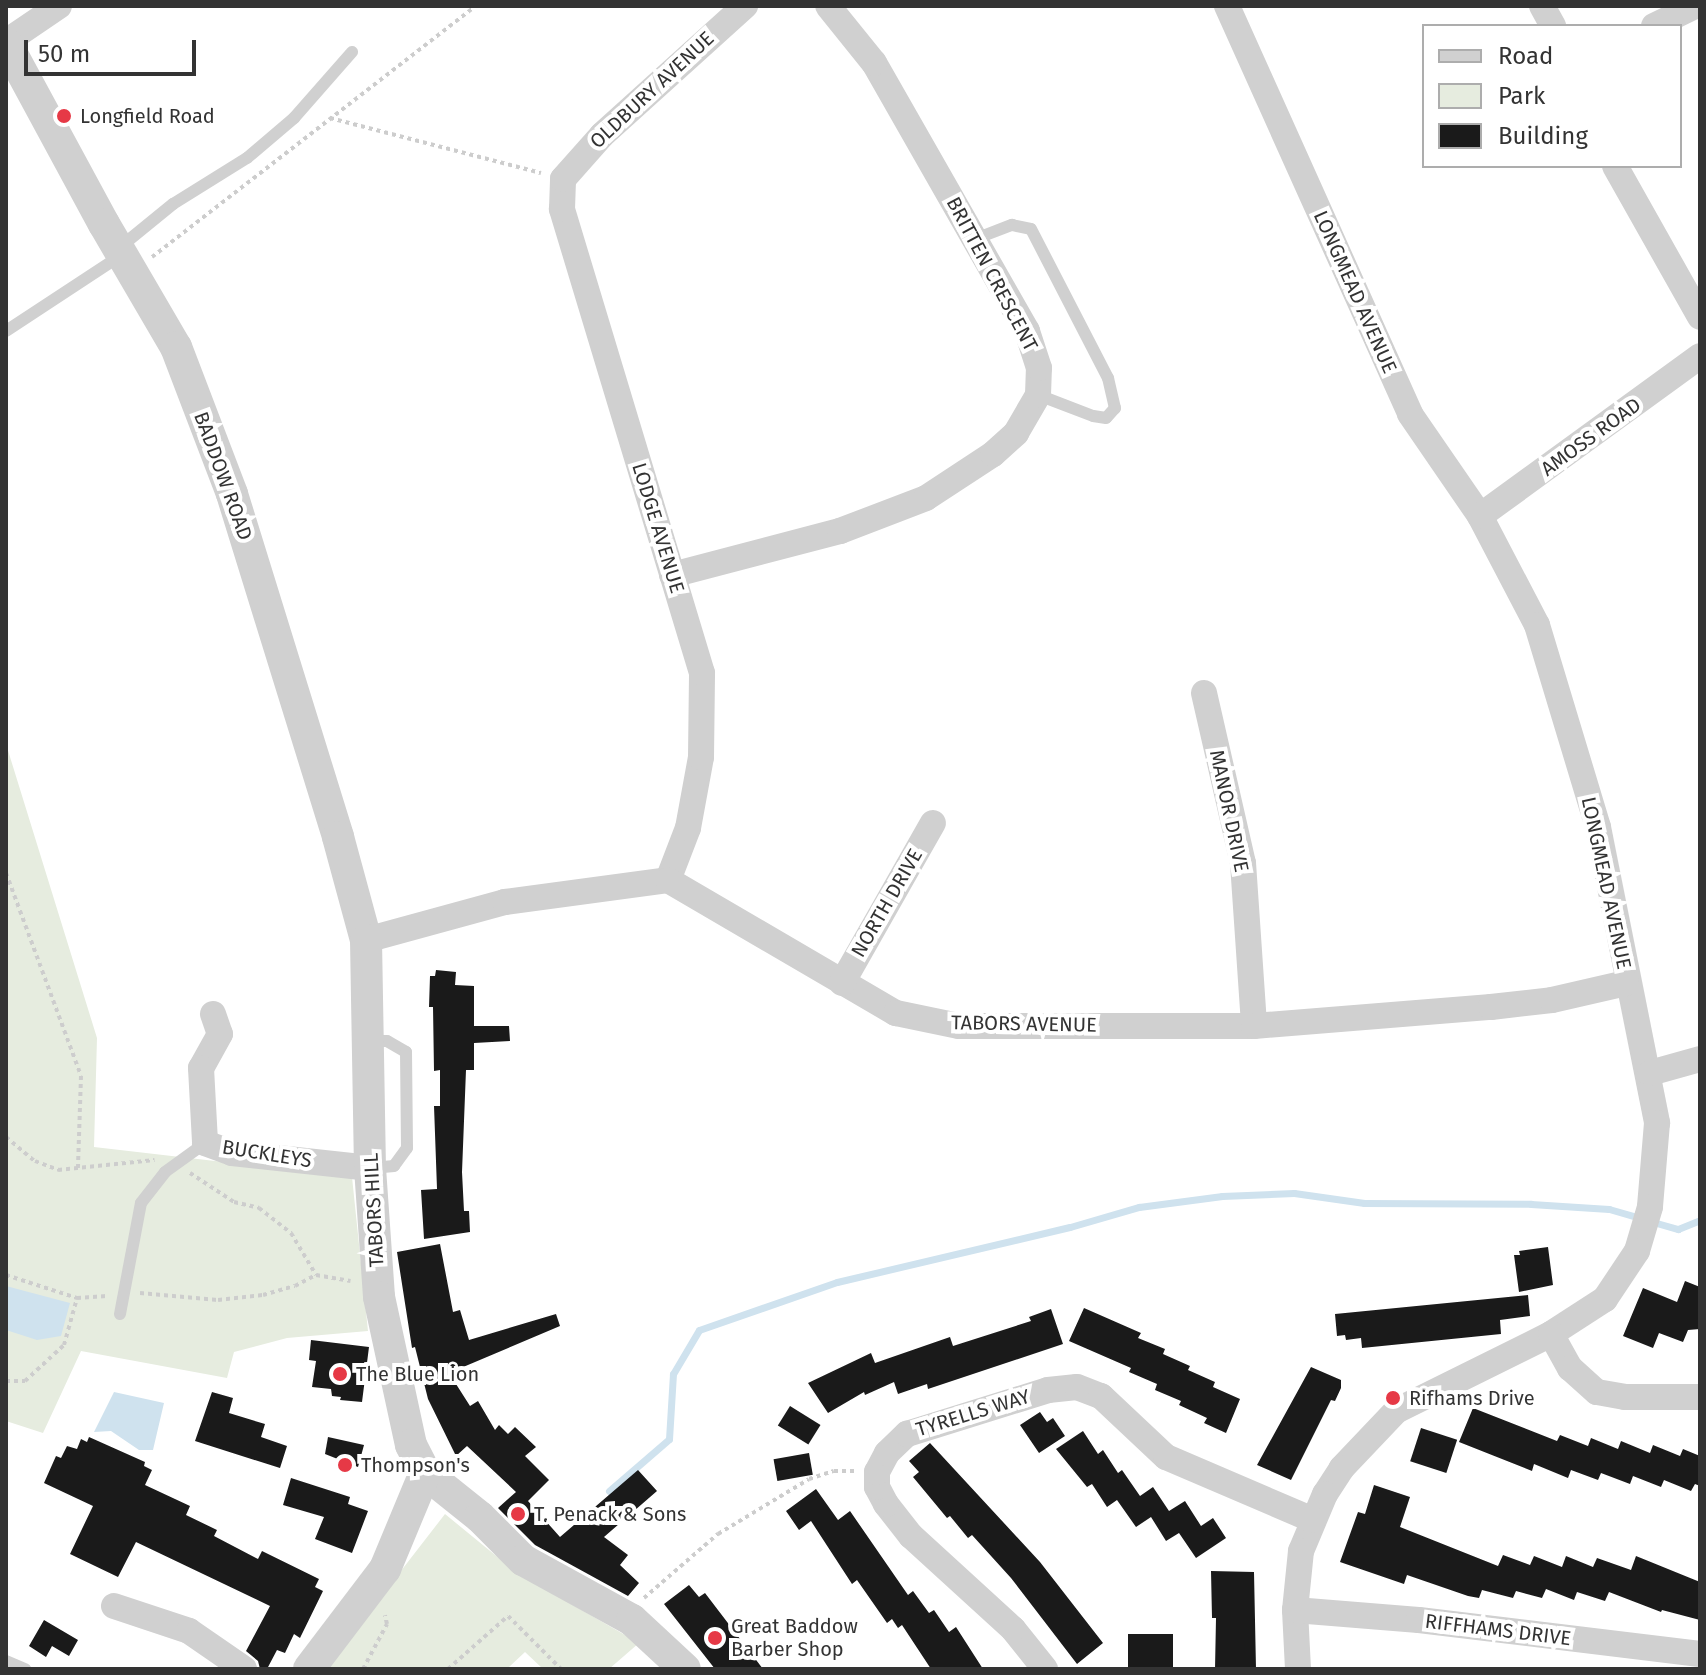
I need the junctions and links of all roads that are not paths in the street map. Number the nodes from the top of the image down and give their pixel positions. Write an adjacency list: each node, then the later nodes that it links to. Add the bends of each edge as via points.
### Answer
1 (59, 6): 9 (street)
2 (745, 6): 12 (street, OLDBURY AVENUE, via 602,135)
3 (828, 6): 13 (street, BRITTEN CRESCENT, via 874,63)
4 (1227, 6): 19 (street, LONGMEAD AVENUE, via 1410,414)
5 (1542, 6): 7 (street)
6 (1695, 6): 8 (street)
7 (1552, 24)
8 (1658, 24)
9 (6, 42): 14 (street, BADDOW ROAD)
10 (352, 52): 14 (lane, via 294,118 247,158 173,204)
11 (1616, 168): 15 (street)
12 (563, 179): 20 (street, LODGE AVENUE, via 562,209)
13 (975, 239): 18 (street, BRITTEN CRESCENT, via 1027,331 1039,368); 18 (lane, via 1012,225 1031,229 1108,378 1115,408 1106,418 1093,416)
14 (125, 258): 16 (lane); 24 (street, BADDOW ROAD, via 176,347 232,494 302,711)
15 (1700, 317)
16 (6, 331)
17 (1700, 356): 19 (street, AMOSS ROAD)
18 (1038, 395): 20 (street, via 1016,433 926,498 840,531)
19 (1480, 516): 26 (street, LONGMEAD AVENUE, via 1537,625 1598,827)
20 (672, 575): 23 (street, LODGE AVENUE, via 702,673 701,757 688,828)
21 (1204, 693): 28 (street, MANOR DRIVE, via 1243,863)
22 (933, 823): 25 (street, NORTH DRIVE)
23 (668, 880): 24 (street, via 505,902); 25 (street, TABORS AVENUE)
24 (366, 940): 32 (street, TABORS HILL)
25 (842, 983): 28 (street, TABORS AVENUE, via 896,1013 959,1026)
26 (1626, 983): 28 (street, TABORS AVENUE, via 1552,1000); 30 (street, LONGMEAD AVENUE)
27 (213, 1014): 31 (street, BUCKLEYS, via 220,1034 201,1068)
28 (1254, 1026)
29 (1700, 1059): 30 (street)
30 (1650, 1073): 34 (street, LONGMEAD AVENUE, via 1657,1123 1650,1207 1637,1251 1605,1299)
31 (205, 1143): 32 (street, BUCKLEYS, via 232,1153); 33 (lane, via 151,1185 141,1203)
32 (370, 1168): 36 (street, TABORS HILL, via 379,1297 411,1445)
33 (120, 1314)
34 (1551, 1334): 35 (street, via 1570,1368 1597,1392); 37 (street, LONGMEAD AVENUE, via 1396,1411 1355,1451)
35 (1700, 1397)
36 (425, 1473): 44 (street, via 385,1569); 45 (street, via 523,1560 632,1620)
37 (1313, 1520): 39 (street, LONGMEAD AVENUE, via 1301,1551); 46 (street, TYRELLS WAY, via 1166,1457 1101,1396 1077,1387 1048,1390 907,1434 877,1472 877,1487 886,1504 911,1536 1013,1629)
38 (114, 1606): 43 (street, via 189,1631)
39 (1295, 1610): 40 (street, RIFFHAMS DRIVE); 47 (street, LONGMEAD AVENUE)
40 (1700, 1654)
41 (6, 1661): 42 (lane)
42 (25, 1669)
43 (244, 1669)
44 (309, 1669)
45 (685, 1669)
46 (1045, 1669)
47 (1298, 1669)

